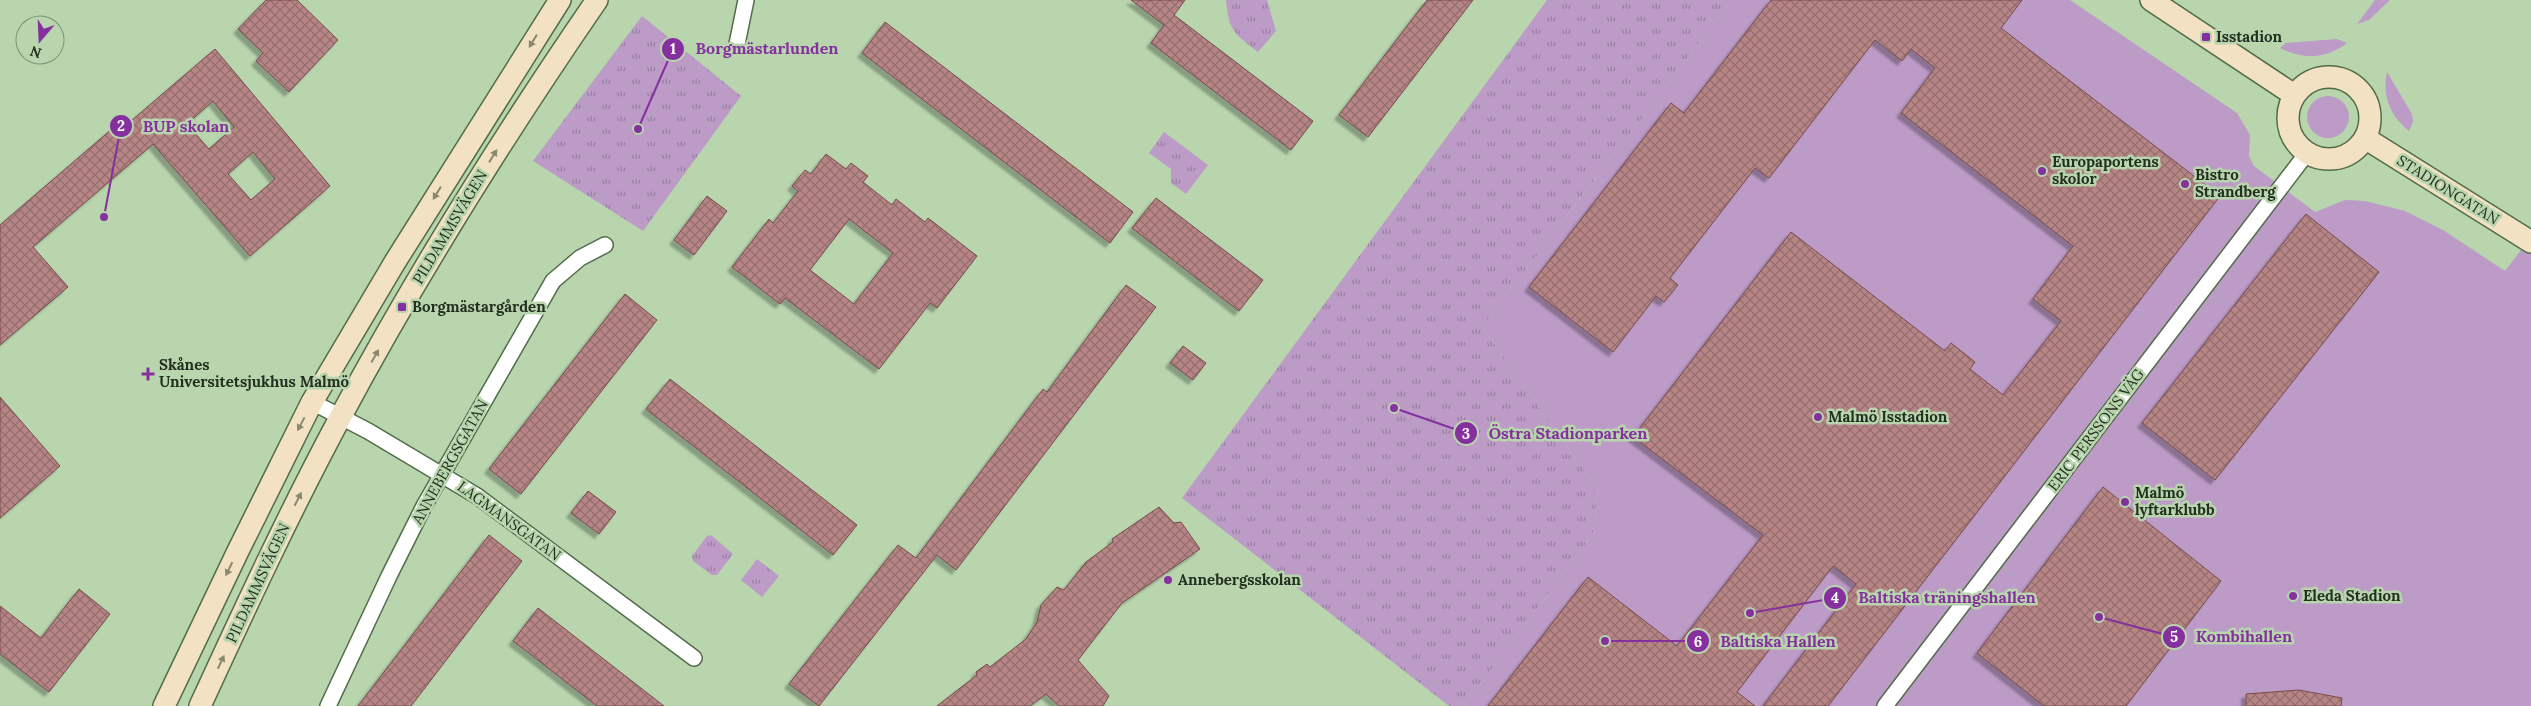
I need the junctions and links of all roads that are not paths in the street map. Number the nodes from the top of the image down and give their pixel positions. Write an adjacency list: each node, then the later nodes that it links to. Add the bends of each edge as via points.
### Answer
1 (560, 0): 11 (main road, PILDAMMSVÄGEN, one-way to 11, via 405,245)
2 (598, 0): 12 (main road, PILDAMMSVÄGEN, one-way to 2, via 474,186 518,115)
3 (746, 0): 5 (street)
4 (2151, 0): 6 (main road)
5 (737, 44)
6 (2294, 95): 7 (main road, via 2317,78 2336,78 2352,84 2368,104 2369,128); 8 (main road, via 2287,121 2290,134)
7 (2364, 138): 8 (main road, via 2346,156 2320,158); 9 (main road, STADIONGATAN)
8 (2307, 153): 18 (street, ERIC PERSSONS VÄG)
9 (2531, 242)
10 (606, 245): 13 (street, ANNEBERGSGATAN, via 580,258 553,281)
11 (312, 402): 12 (street, LAGMANSGATAN); 15 (main road, PILDAMMSVÄGEN, one-way to 15)
12 (341, 416): 13 (street, LAGMANSGATAN); 16 (main road, PILDAMMSVÄGEN, one-way to 12, via 255,586)
13 (443, 474): 14 (street, LAGMANSGATAN); 17 (street, ANNEBERGSGATAN, via 389,576)
14 (694, 658)
15 (164, 706)
16 (200, 706)
17 (328, 706)
18 (1885, 706)

